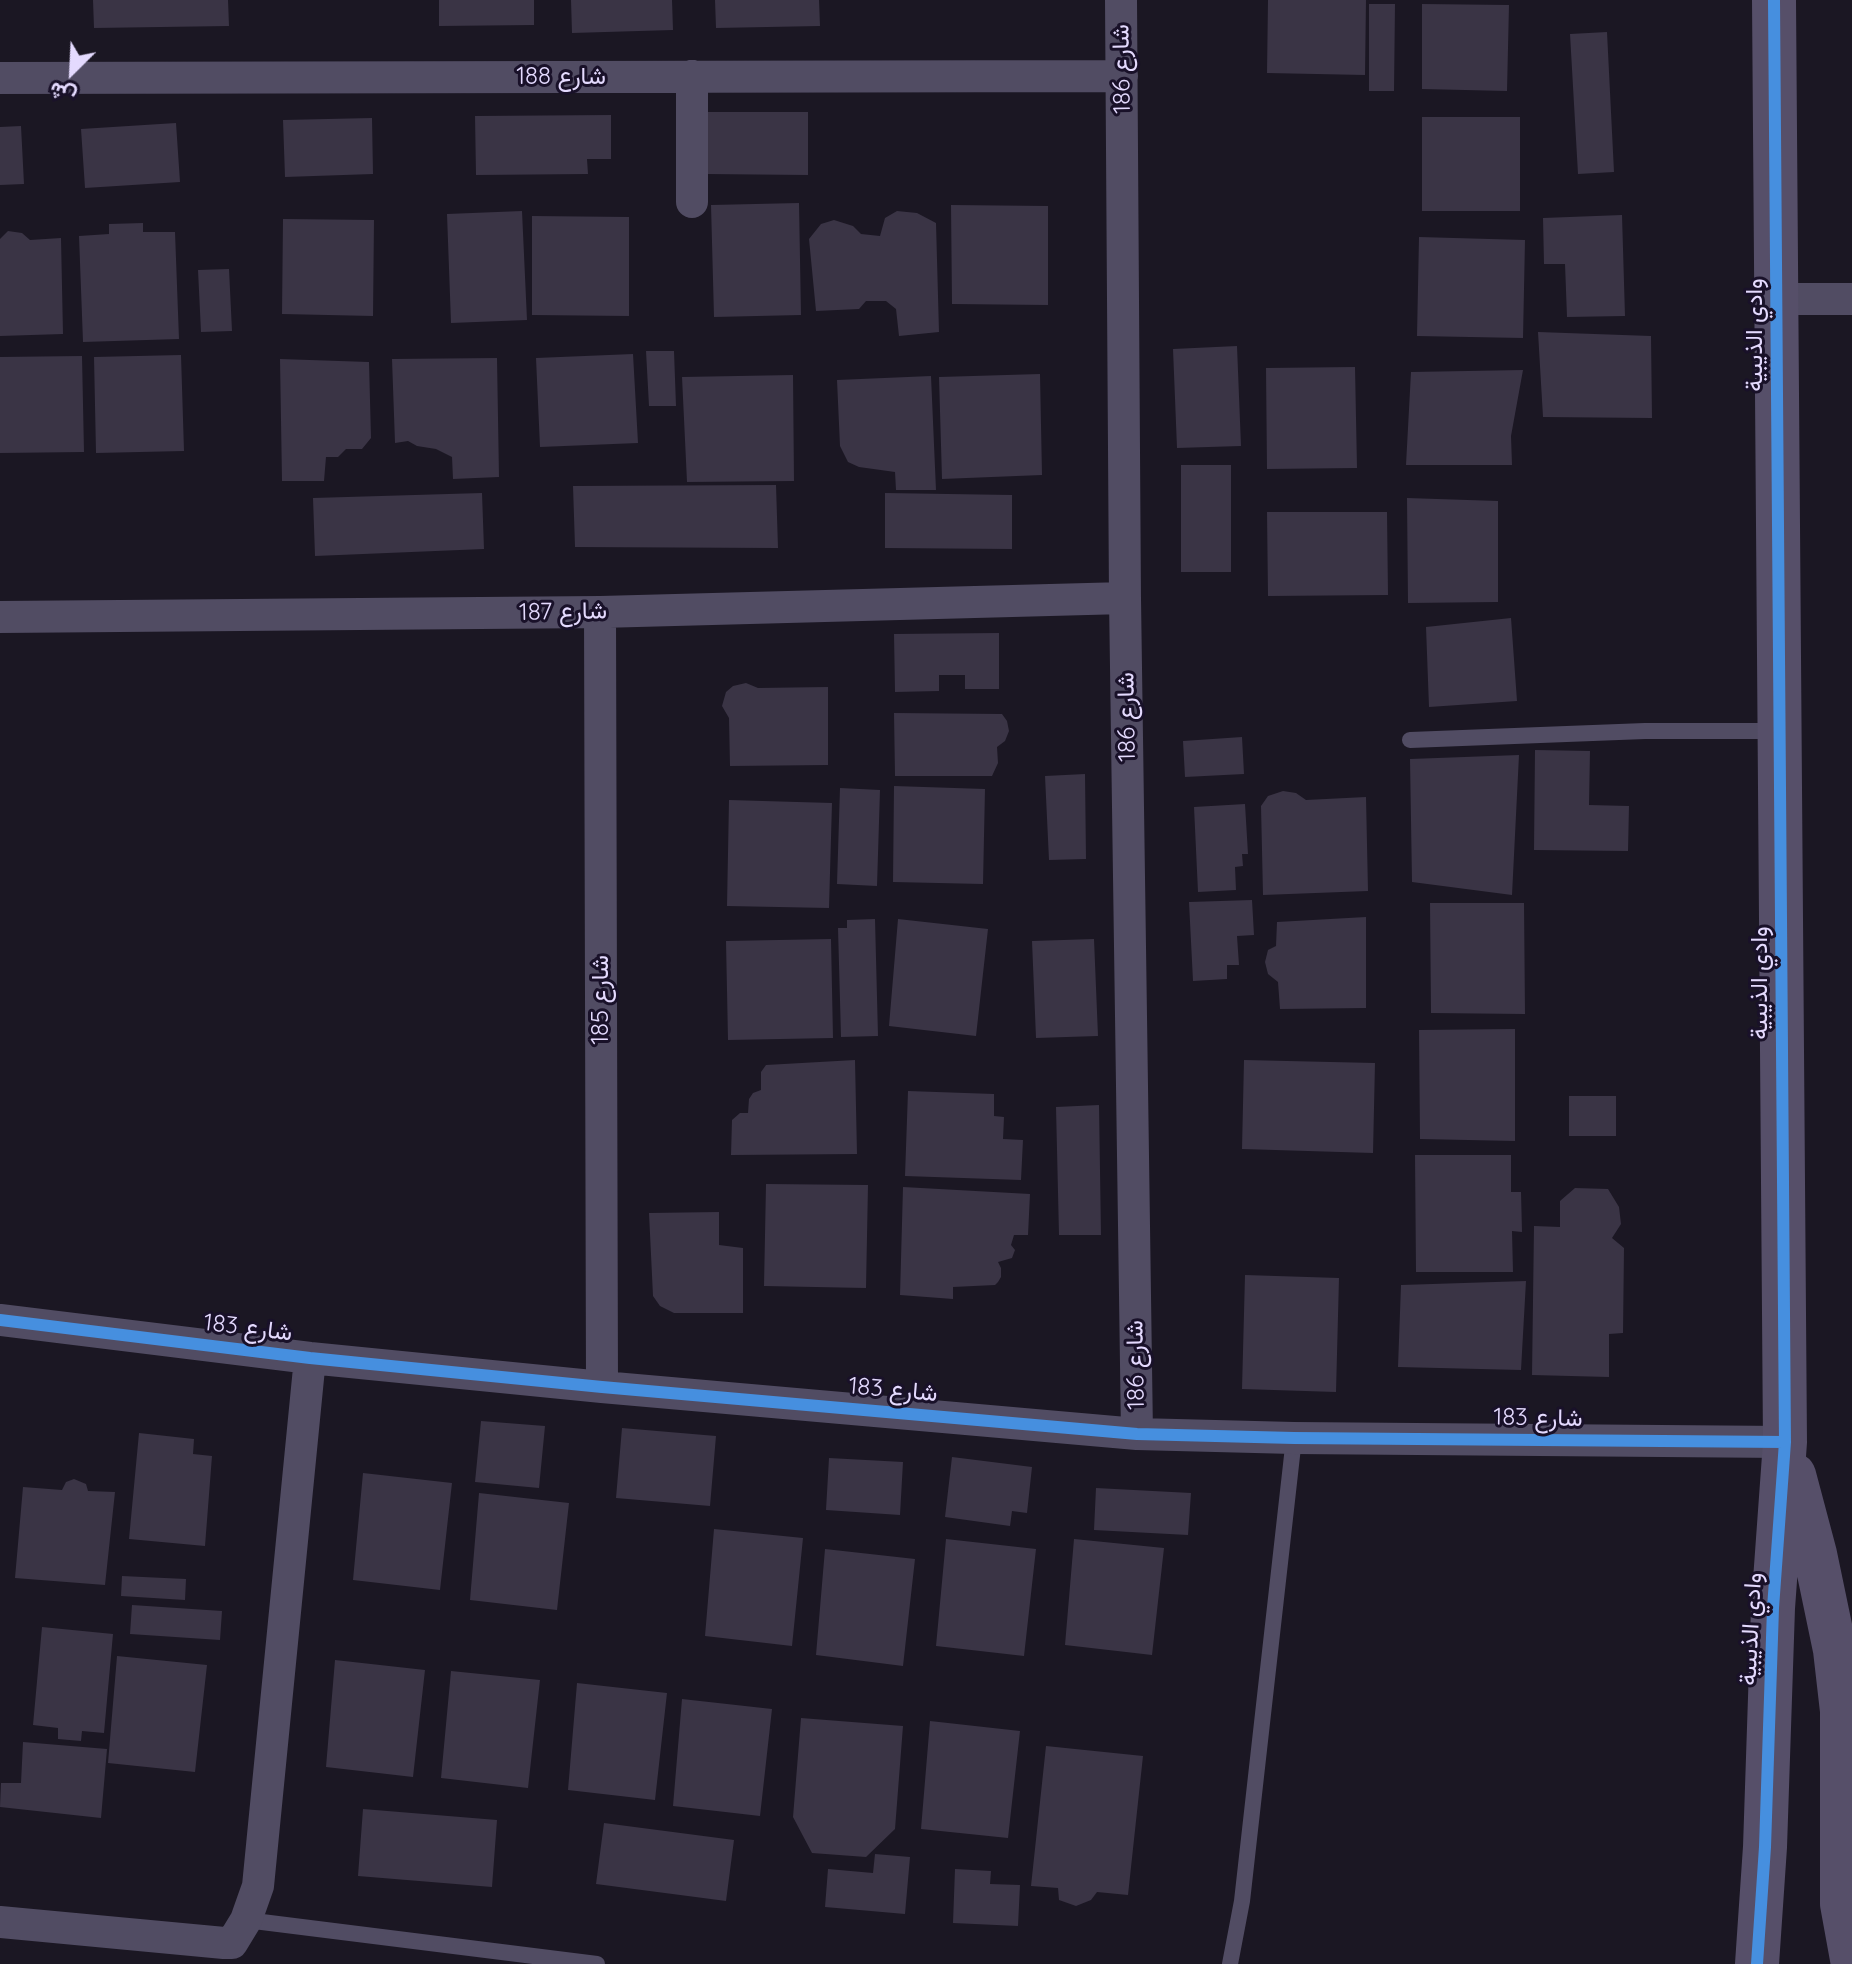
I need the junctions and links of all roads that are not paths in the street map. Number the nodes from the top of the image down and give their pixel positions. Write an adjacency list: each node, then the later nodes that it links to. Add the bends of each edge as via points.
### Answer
1 (1121, 0): 4 (street, شارع 186)
2 (1774, 0): 7 (street, وادي الذيبية)
3 (692, 76): 4 (street, شارع 188); 5 (street, شارع 188); 6 (street)
4 (1122, 76): 9 (street, شارع 186)
5 (0, 78)
6 (692, 202)
7 (1776, 299): 8 (street); 12 (street, وادي الذيبية)
8 (1852, 299)
9 (1125, 598): 10 (street, شارع 187); 17 (street, شارع 186)
10 (600, 612): 11 (street, شارع 187); 16 (street, شارع 185)
11 (0, 617)
12 (1780, 731): 13 (lane); 19 (street, وادي الذيبية)
13 (1410, 740)
14 (0, 1320): 15 (street, شارع 183)
15 (310, 1358): 16 (street, شارع 183); 21 (street, شارع 183, via 258,1886)
16 (602, 1387): 17 (street, شارع 183)
17 (1137, 1434): 18 (street, شارع 183)
18 (1294, 1438): 19 (street, شارع 183); 24 (lane, via 1242,1901)
19 (1785, 1442): 22 (street, وادي الذيبية, via 1835,1650 1842,1711 1842,1904); 25 (street, وادي الذيبية)
20 (0, 1922): 21 (street)
21 (239, 1942): 23 (lane)
22 (1852, 1959)
23 (597, 1964)
24 (1230, 1964)
25 (1757, 1964)

